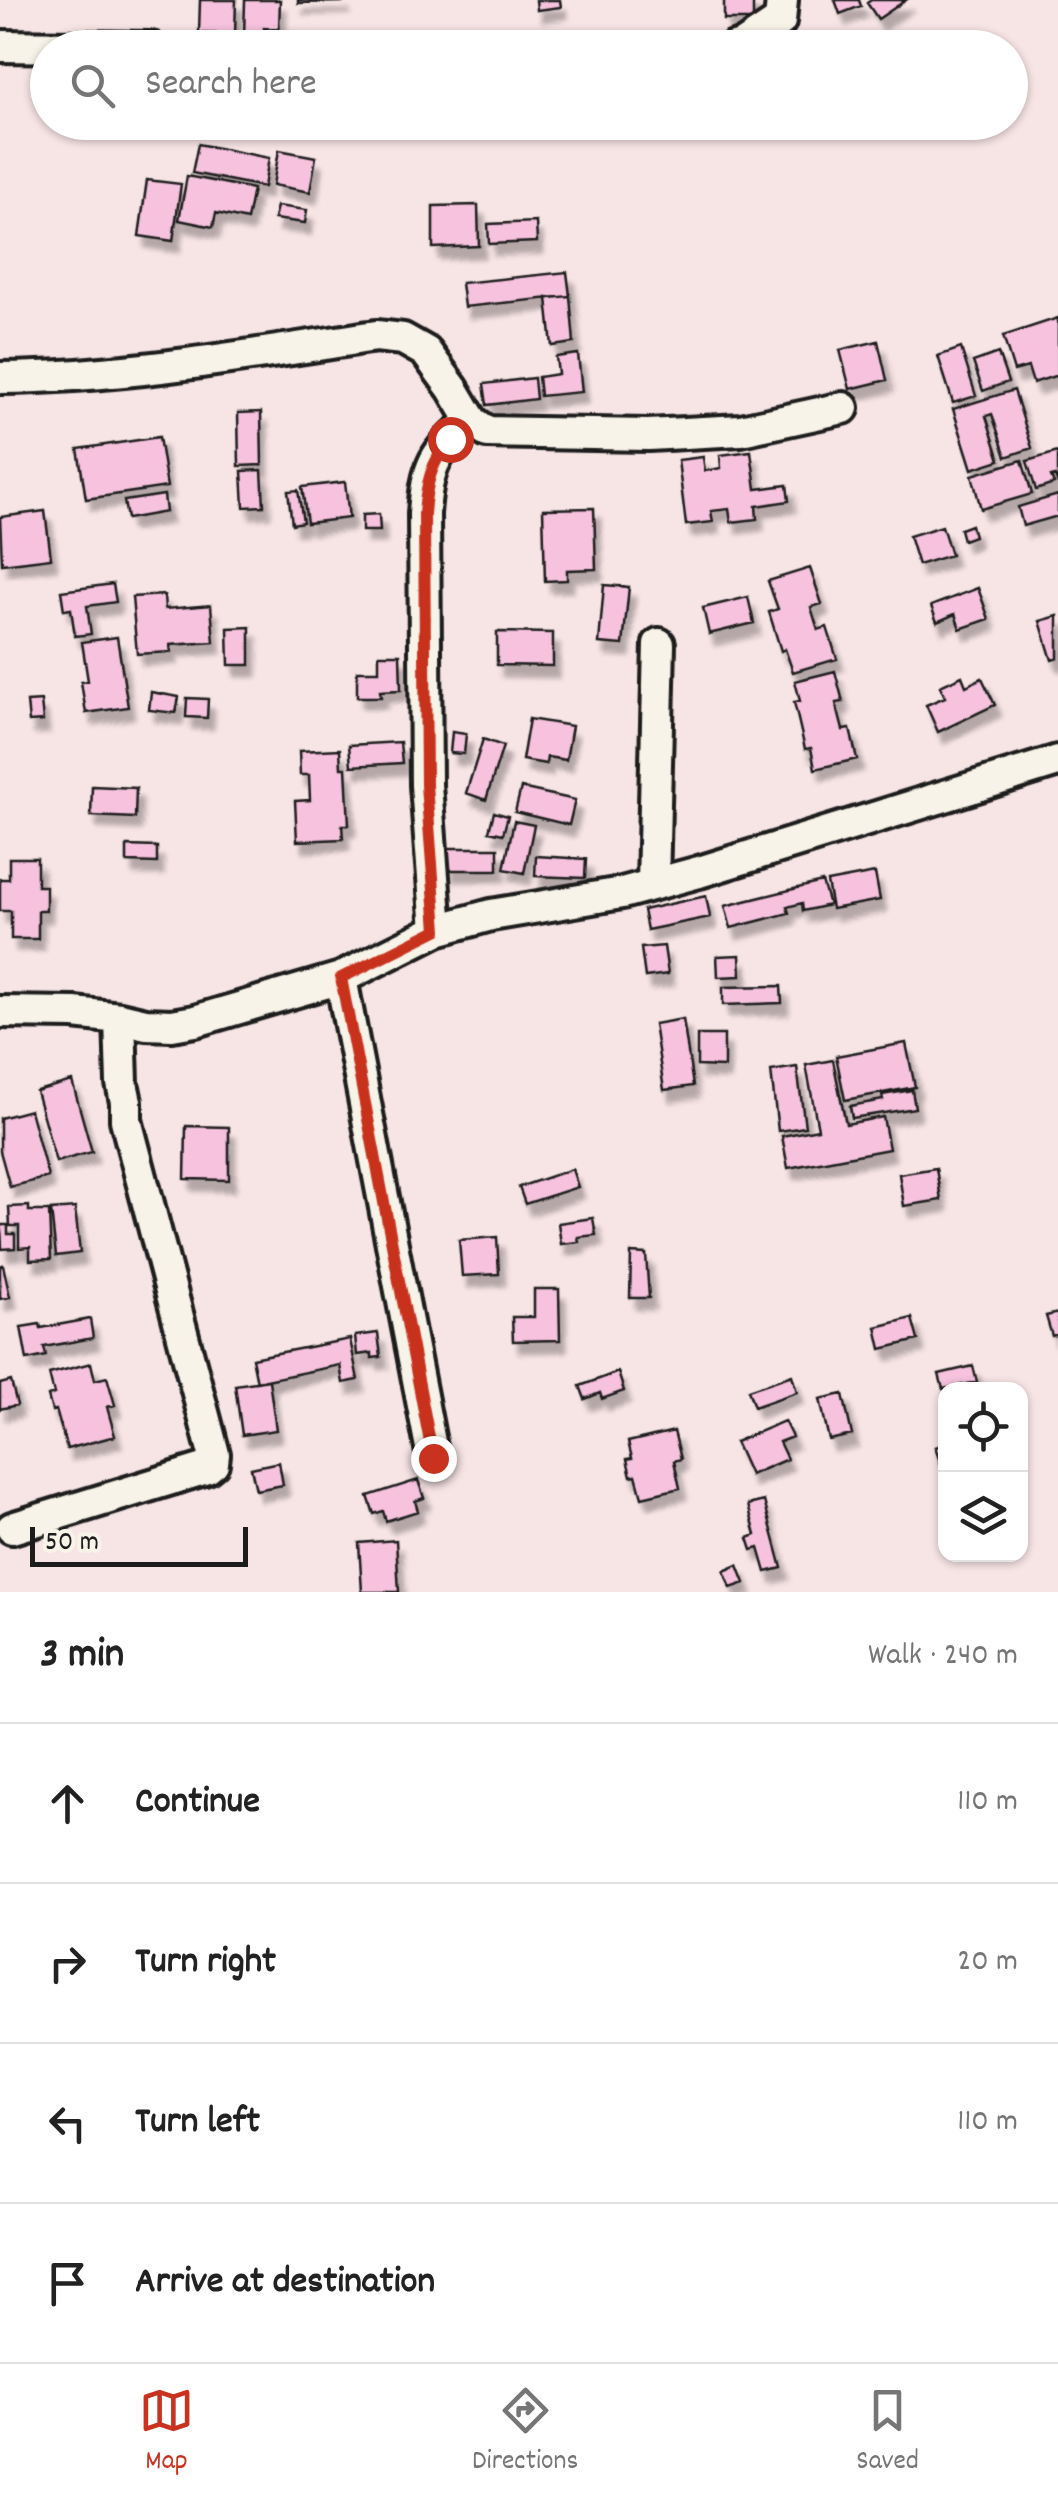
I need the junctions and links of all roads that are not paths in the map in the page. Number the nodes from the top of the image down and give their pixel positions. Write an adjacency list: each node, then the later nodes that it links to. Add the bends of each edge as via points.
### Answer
1 (782, 0): 2 (street, via 780,21)
2 (766, 30)
3 (0, 46): 4 (street)
4 (30, 46)
5 (0, 378): 7 (street, via 181,365 376,336 403,339 426,352)
6 (842, 408): 7 (street, via 741,430 648,435 487,432)
7 (472, 421): 11 (street, via 439,453 426,482 426,785)
8 (659, 644): 10 (street)
9 (1058, 761): 10 (street)
10 (653, 884): 11 (street)
11 (437, 930): 12 (street)
12 (341, 978): 14 (street, via 172,1026); 15 (street)
13 (0, 1012): 14 (street)
14 (120, 1018): 16 (street, via 126,1120 213,1463)
15 (433, 1458)
16 (12, 1528)

